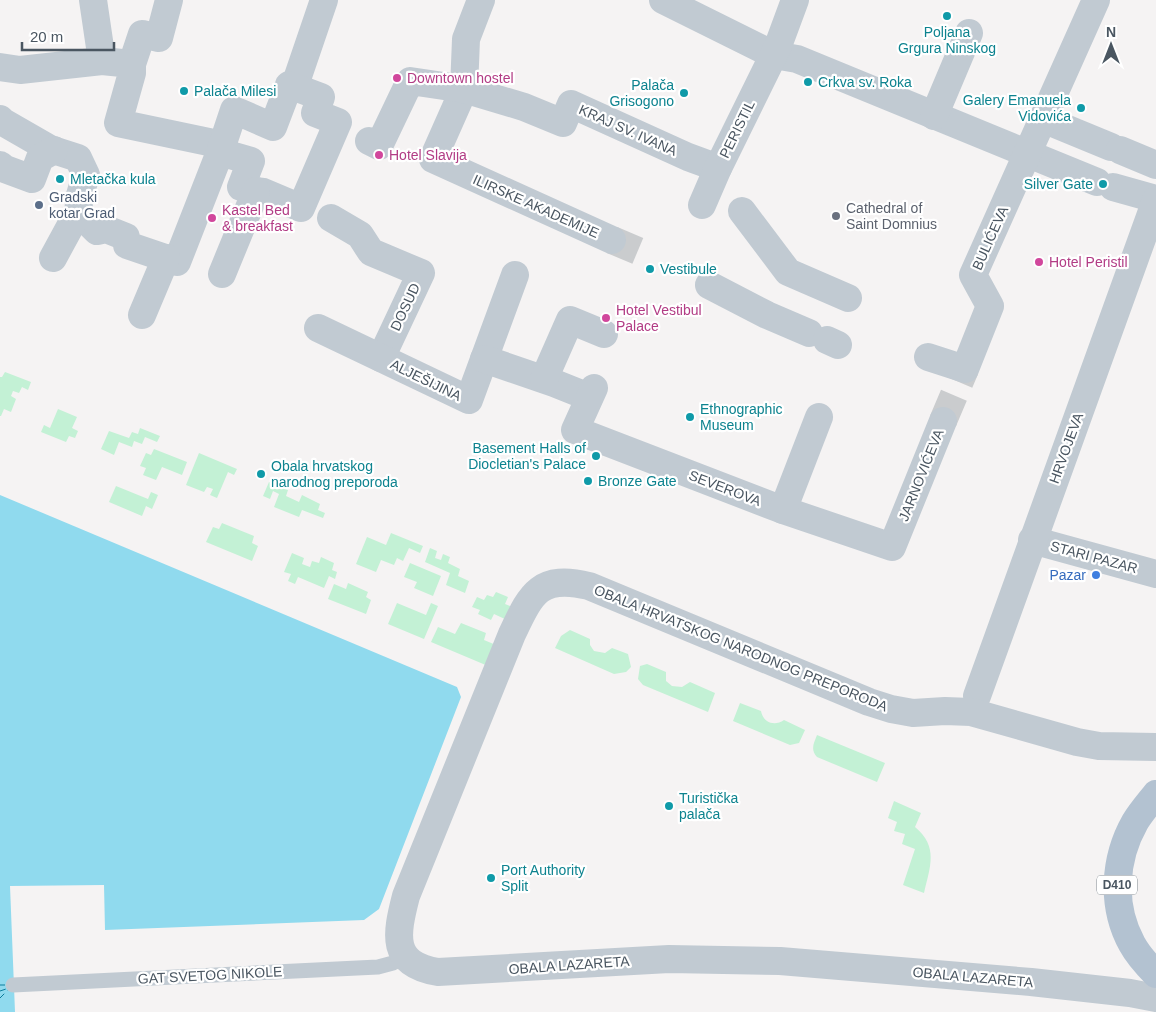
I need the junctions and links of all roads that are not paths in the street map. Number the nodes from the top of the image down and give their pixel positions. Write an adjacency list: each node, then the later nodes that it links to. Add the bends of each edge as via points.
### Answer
1 (92, 0): 10 (street)
2 (169, 0): 11 (street, via 159,38 142,34)
3 (324, 0): 13 (street)
4 (481, 0): 14 (street, via 466,39)
5 (663, 0): 9 (street, via 739,38)
6 (795, 0): 9 (street, PERISTIL)
7 (1096, 0): 17 (street)
8 (969, 33): 15 (street)
9 (783, 53): 15 (street); 24 (street, PERISTIL)
10 (102, 61): 11 (street); 12 (street, via 20,70)
11 (132, 64): 19 (street, via 118,123)
12 (0, 67)
13 (294, 88): 19 (street, via 288,86 273,127 234,110); 25 (street, via 321,97 315,113 338,122 301,208)
14 (454, 88): 18 (street, via 410,81 379,146); 24 (street, KRAJ SV. IVANA, via 524,106 563,123 571,104); 31 (street, ILIRSKE AKADEMIJE, via 449,124 433,159)
15 (934, 116): 21 (street)
16 (0, 119): 20 (street)
17 (1043, 119): 21 (street); 22 (street)
18 (369, 142)
19 (222, 148): 25 (street, via 251,161 241,187); 33 (street, via 178,262)
20 (54, 150): 23 (street, via 40,158 32,180); 29 (street, via 78,158 86,175)
21 (1027, 154): 26 (street); 42 (street, BULIĆEVA, via 973,276 990,306 965,369)
22 (1156, 164)
23 (0, 165)
24 (718, 168): 27 (street, PERISTIL)
25 (256, 191): 34 (street)
26 (1156, 200): 50 (street, HRVOJEVA)
27 (702, 205)
28 (742, 211): 37 (street, via 788,272)
29 (78, 212): 32 (street); 33 (street, via 98,231 106,229 126,238 127,245)
30 (332, 218): 43 (street, DOSUD, via 360,235 372,252 421,273)
31 (612, 240)
32 (53, 258)
33 (166, 258): 38 (street)
34 (222, 274)
35 (515, 275): 44 (street, ALJEŠIJINA)
36 (709, 285): 41 (street)
37 (848, 298)
38 (142, 315)
39 (318, 328): 43 (street, ALJEŠIJINA)
40 (604, 334): 45 (street, via 570,320)
41 (825, 339)
42 (928, 357)
43 (381, 358): 44 (street, ALJEŠIJINA, via 469,400)
44 (484, 359): 45 (street)
45 (544, 379): 48 (street, SEVEROVA, via 591,393 575,430)
46 (819, 417): 48 (street)
47 (943, 421): 49 (street, JARNOVIĆEVA)
48 (784, 510): 49 (street, SEVEROVA, via 892,547)
49 (899, 529)
50 (1032, 540): 51 (street, STARI PAZAR); 52 (street, HRVOJEVA)
51 (1156, 574)
52 (977, 696)
53 (1156, 747): 55 (street, OBALA HRVATSKOG NARODNOG PREPORODA, via 1099,746 1077,742 961,710 891,710 589,586 551,584 535,592 527,602 494,675 406,896 399,940)
54 (1156, 794): 56 (main road, D410, via 1128,835 1117,886 1124,927 1132,945)
55 (404, 956): 57 (lane, GAT SVETOG NIKOLE, via 378,967); 58 (street, OBALA LAZARETA, via 427,970 450,973 669,959 780,961 1068,986)
56 (1156, 974)
57 (13, 985)
58 (1156, 998)

